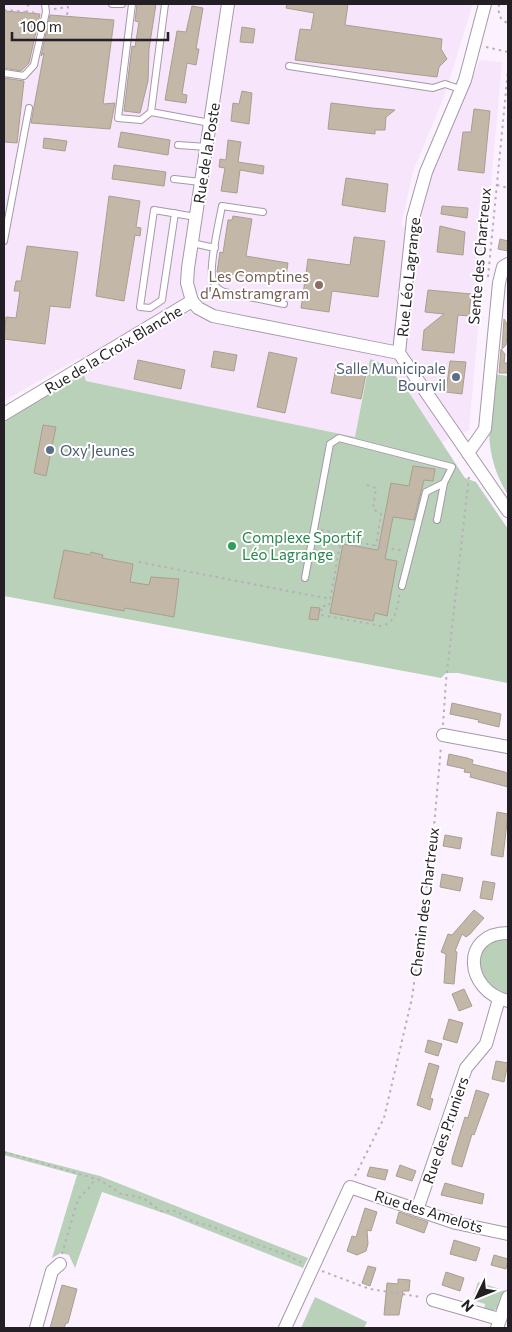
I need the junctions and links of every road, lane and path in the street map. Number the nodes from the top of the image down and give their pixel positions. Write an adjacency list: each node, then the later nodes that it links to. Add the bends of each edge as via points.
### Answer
1 (28, 4): 12 (path)
2 (44, 4): 20 (lane, via 46,12 34,65 24,76)
3 (112, 4): 4 (lane)
4 (122, 4)
5 (132, 4): 23 (lane, via 118,118 141,120)
6 (165, 4): 23 (lane)
7 (228, 4): 24 (street, Rue de la Poste)
8 (484, 4): 16 (street, Rue Léo Lagrange)
9 (499, 4): 15 (path, via 498,14 503,22)
10 (54, 9): 14 (path, via 68,7)
11 (4, 10): 12 (path)
12 (27, 12): 13 (path)
13 (42, 13)
14 (67, 16)
15 (508, 23)
16 (475, 44): 17 (path); 21 (street, Rue Léo Lagrange)
17 (508, 52)
18 (289, 66): 21 (lane, via 433,88 445,84)
19 (508, 70): 29 (path, Sente des Chartreux)
20 (4, 73)
21 (460, 90): 41 (street, Rue Léo Lagrange, via 426,172 413,218)
22 (28, 108): 34 (lane)
23 (150, 112): 24 (lane)
24 (210, 123): 26 (street, Rue de la Poste)
25 (178, 145): 26 (lane)
26 (207, 147): 28 (street, Rue de la Poste)
27 (174, 180): 28 (lane)
28 (201, 182): 33 (street, Rue de la Poste)
29 (496, 186): 30 (path); 38 (path, Sente des Chartreux)
30 (508, 188)
31 (263, 212): 36 (lane, via 222,206)
32 (175, 213): 32 (lane, via 154,210 140,306 150,308 162,300); 33 (lane)
33 (196, 216): 35 (street, Rue de la Poste)
34 (4, 241)
35 (192, 243): 36 (lane); 39 (street, Rue de la Poste, via 187,283)
36 (215, 248): 40 (lane, via 211,268 216,288)
37 (508, 264): 43 (street, via 503,267 499,283 485,429)
38 (487, 286)
39 (192, 301): 41 (street, Rue de la Croix Blanche, via 213,316); 42 (street, Rue de la Croix Blanche)
40 (284, 304)
41 (399, 353): 43 (street, Rue Léo Lagrange)
42 (4, 414)
43 (468, 452): 47 (street, Rue Léo Lagrange)
44 (469, 472): 57 (path, Chemin des Chartreux)
45 (444, 483): 48 (lane); 49 (lane, via 452,467 339,438 330,444); 52 (lane, via 426,492)
46 (367, 485): 51 (path, via 376,488 373,509 381,514)
47 (508, 511)
48 (437, 520)
49 (314, 529): 50 (path, via 342,534); 54 (lane)
50 (341, 539): 51 (path); 56 (path)
51 (376, 546): 52 (path)
52 (411, 552): 55 (lane)
53 (139, 562): 56 (path)
54 (304, 578)
55 (402, 586): 56 (path, via 392,622 382,626 321,615 322,606 329,606)
56 (330, 599)
57 (443, 735): 58 (street); 63 (path, Chemin des Chartreux, via 412,998 384,1118)
58 (508, 746)
59 (508, 930): 60 (street, via 485,940 474,959 474,972 480,983 487,992)
60 (504, 1000): 64 (street, Rue des Pruniers, via 486,1044 466,1068)
61 (4, 1152): 62 (path)
62 (95, 1178): 66 (path, via 78,1200); 67 (path, via 121,1194 144,1198 161,1211 176,1211 191,1221 242,1237)
63 (350, 1187): 64 (street, Rue des Amelots); 67 (street)
64 (417, 1210): 65 (street, Rue des Amelots, via 456,1223)
65 (508, 1234)
66 (60, 1264): 71 (street, via 52,1271)
67 (314, 1268): 69 (path, via 370,1289); 72 (street)
68 (508, 1297): 70 (street)
69 (433, 1300): 70 (street)
70 (498, 1324)
71 (36, 1328)
72 (285, 1328)

